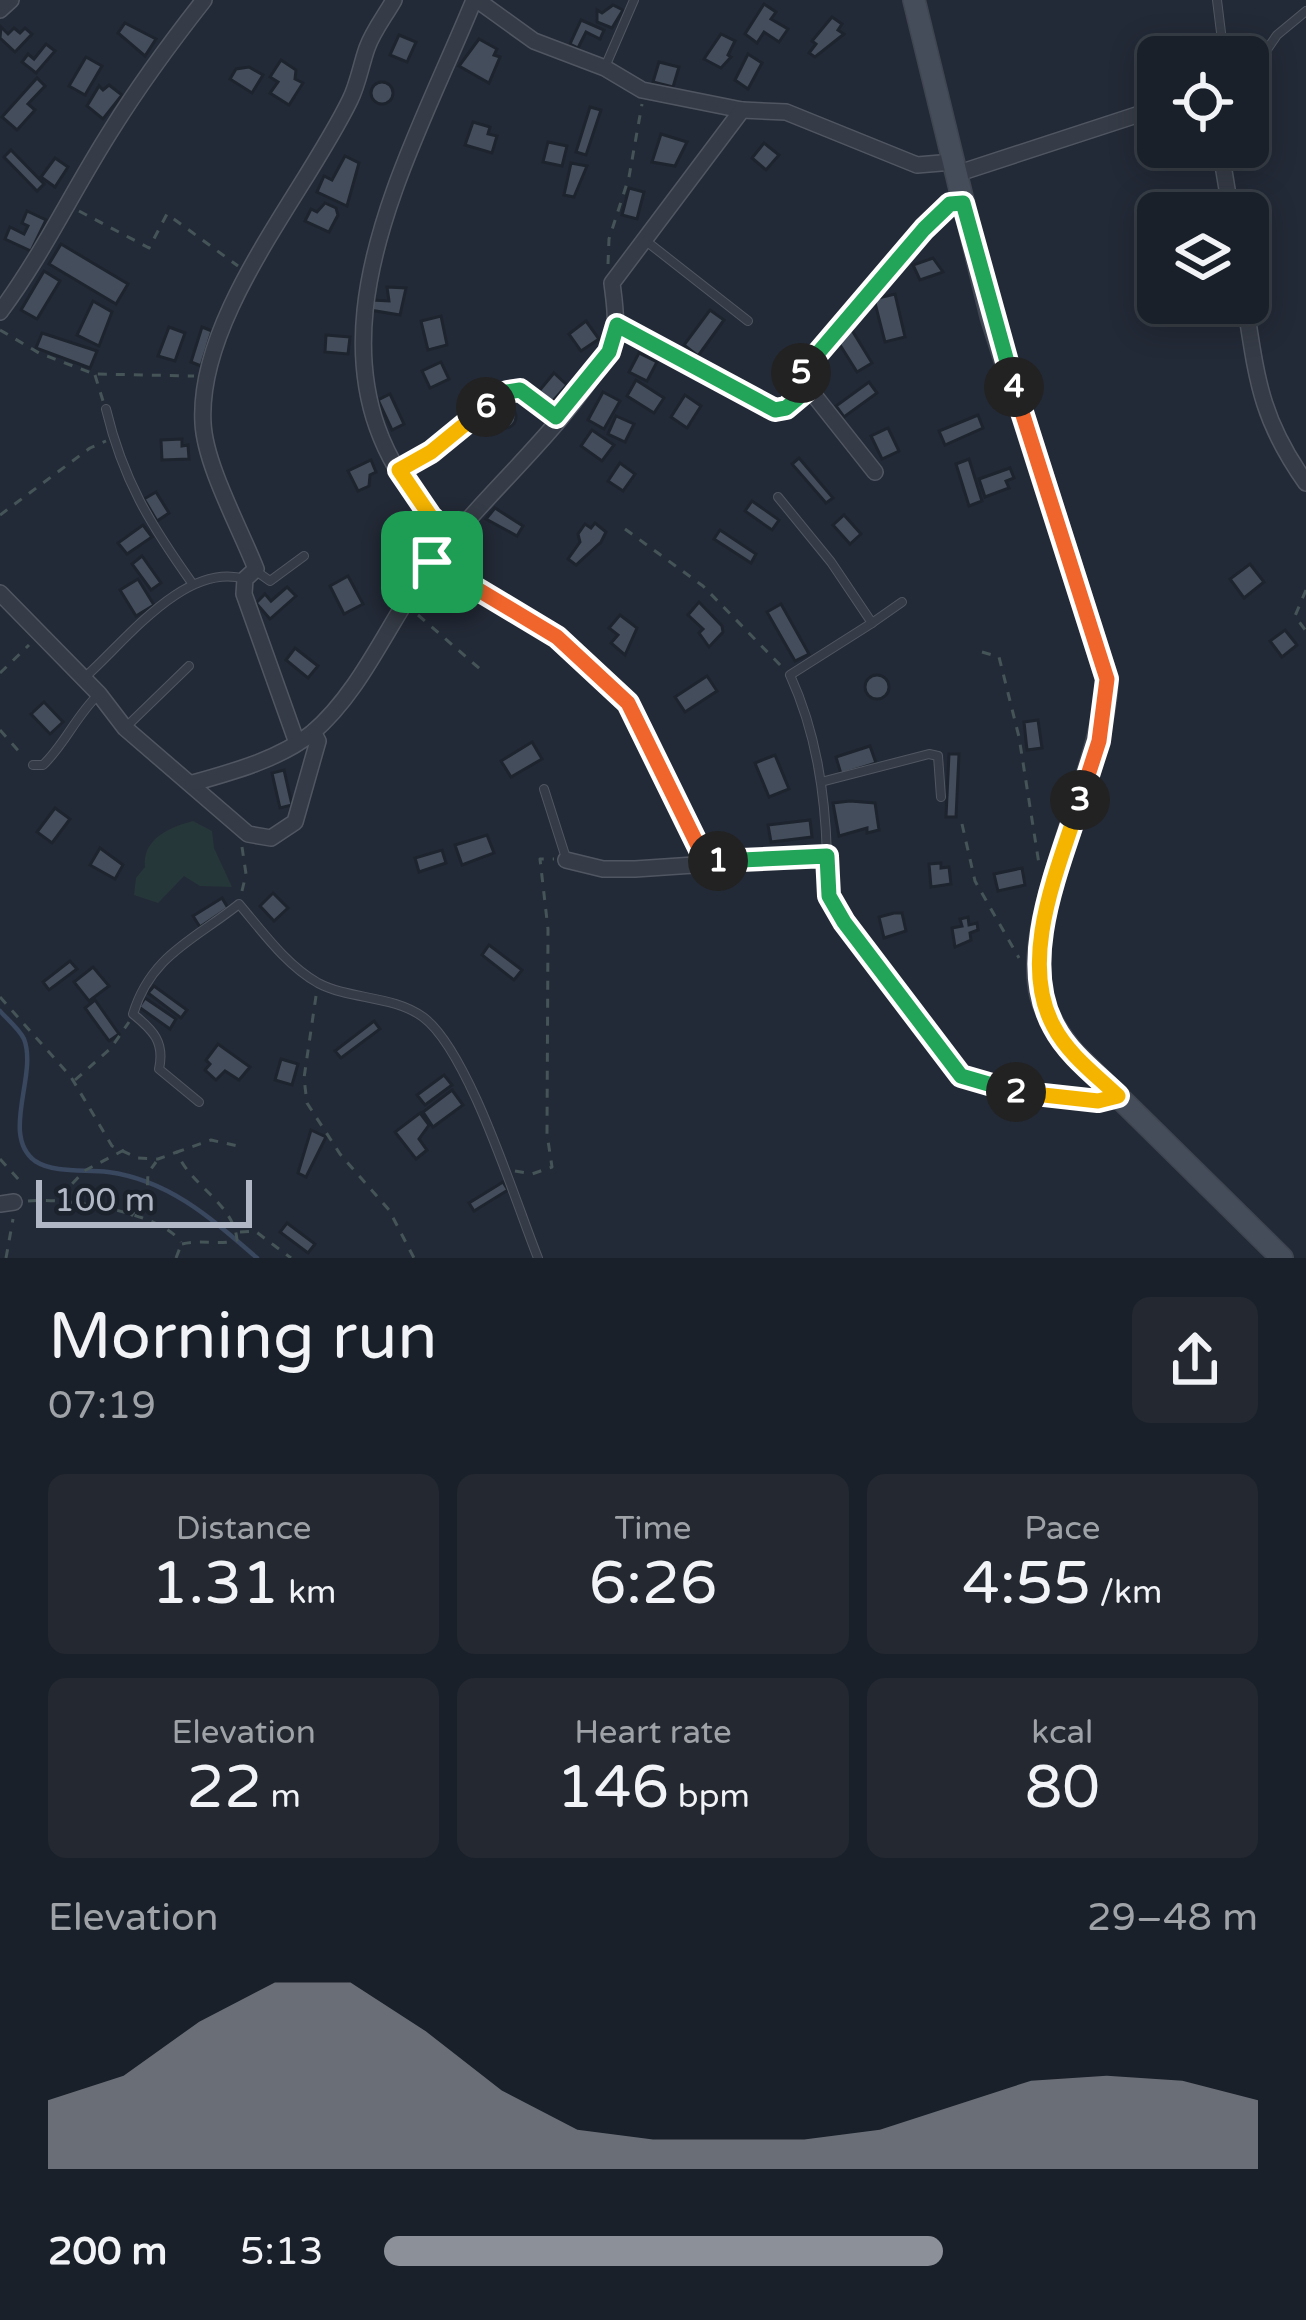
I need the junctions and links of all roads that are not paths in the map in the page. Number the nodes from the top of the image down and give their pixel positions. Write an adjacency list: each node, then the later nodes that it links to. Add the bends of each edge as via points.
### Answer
1 (11, 0): 8 (street)
2 (204, 0): 19 (street, via 154,64)
3 (394, 0): 32 (street, via 368,44 352,96 249,274 207,378 206,443)
4 (476, 0): 12 (street, via 534,41); 29 (street, via 416,126 369,277 362,379 368,410 399,470)
5 (634, 0): 12 (lane)
6 (914, 0): 15 (street)
7 (1217, 0): 10 (lane)
8 (0, 10)
9 (1306, 11): 11 (lane)
10 (1221, 36)
11 (1269, 47)
12 (605, 68): 13 (street, via 642,90)
13 (742, 110): 15 (street, via 786,112 917,165); 17 (street)
14 (1137, 114): 15 (street)
15 (954, 168): 16 (street)
16 (963, 203): 18 (lane, via 950,204); 51 (street, via 1107,679 1099,741 1050,904 1039,974 1054,1029)
17 (642, 238): 20 (lane); 22 (street, via 611,283)
18 (897, 262)
19 (0, 312)
20 (748, 321)
21 (1248, 324): 27 (street, via 1259,397)
22 (617, 325): 25 (street, via 609,352); 26 (street, via 775,410 805,392 814,395)
23 (106, 409): 33 (lane, via 118,462)
24 (476, 413): 25 (street, via 520,390)
25 (556, 417): 29 (street)
26 (875, 472)
27 (1306, 483)
28 (778, 497): 36 (lane)
29 (453, 537): 31 (street)
30 (304, 556): 32 (lane, via 270,581)
31 (432, 562): 41 (street); 50 (street, via 543,627 628,703)
32 (250, 574): 33 (lane); 42 (street, via 244,594)
33 (192, 583): 38 (lane)
34 (0, 592): 38 (street)
35 (902, 602): 36 (lane)
36 (872, 623): 44 (lane, via 790,675)
37 (189, 666): 40 (lane)
38 (83, 679): 39 (street)
39 (99, 694): 40 (street); 43 (lane, via 54,755)
40 (125, 728): 45 (street)
41 (313, 731): 42 (street); 45 (street, via 318,741 296,822 271,838 248,834)
42 (296, 743): 45 (street)
43 (33, 765)
44 (821, 782): 47 (lane, via 929,754 938,756); 48 (lane)
45 (193, 783)
46 (544, 789): 49 (lane)
47 (940, 796)
48 (827, 856): 50 (street); 51 (street, via 829,896 844,922 961,1076 1050,1099)
49 (566, 860): 50 (street, via 603,869)
50 (706, 862)
51 (1118, 1096): 54 (street)
52 (199, 1102): 53 (lane, via 159,1069 156,1033 133,1014 142,985 174,950 239,904 319,983 400,1006 440,1032 508,1171)
53 (538, 1258)
54 (1282, 1258)

